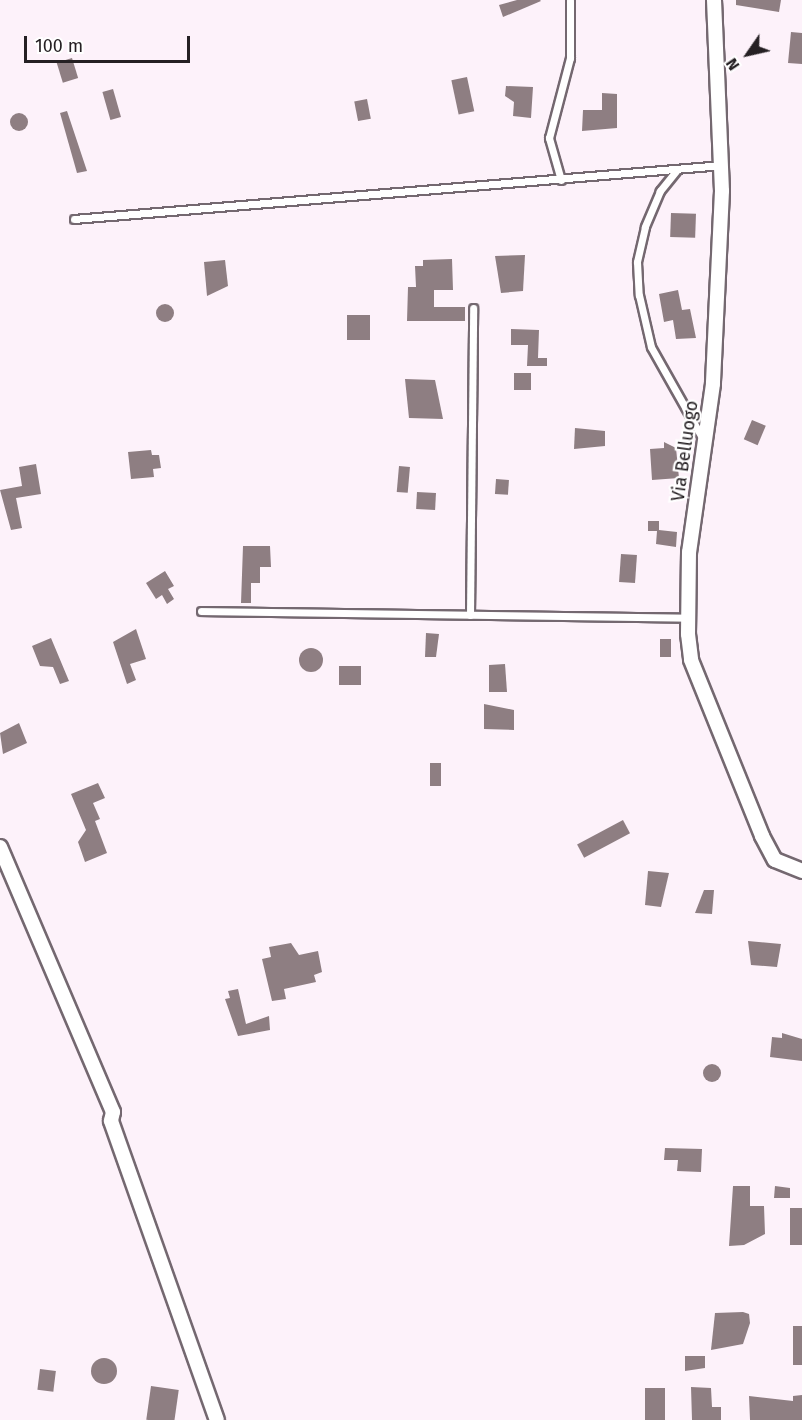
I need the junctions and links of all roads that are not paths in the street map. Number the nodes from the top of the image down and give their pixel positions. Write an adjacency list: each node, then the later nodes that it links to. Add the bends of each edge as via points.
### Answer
1 (570, 0): 5 (lane, via 570,58 549,138)
2 (714, 0): 3 (street, Via Belluogo)
3 (722, 165): 4 (lane); 8 (street, Via Belluogo, via 713,384)
4 (677, 171): 5 (lane); 8 (lane, via 660,191 645,227 637,262 639,296 651,347)
5 (561, 180): 6 (lane)
6 (74, 219)
7 (473, 308): 10 (lane)
8 (705, 443): 11 (street, Via Belluogo, via 689,552)
9 (201, 611): 10 (lane)
10 (470, 615): 11 (lane)
11 (688, 618): 13 (street, Via Belluogo, via 691,660 762,836 775,860)
12 (0, 847): 14 (street, via 113,1112 111,1121)
13 (802, 871)
14 (217, 1420)

